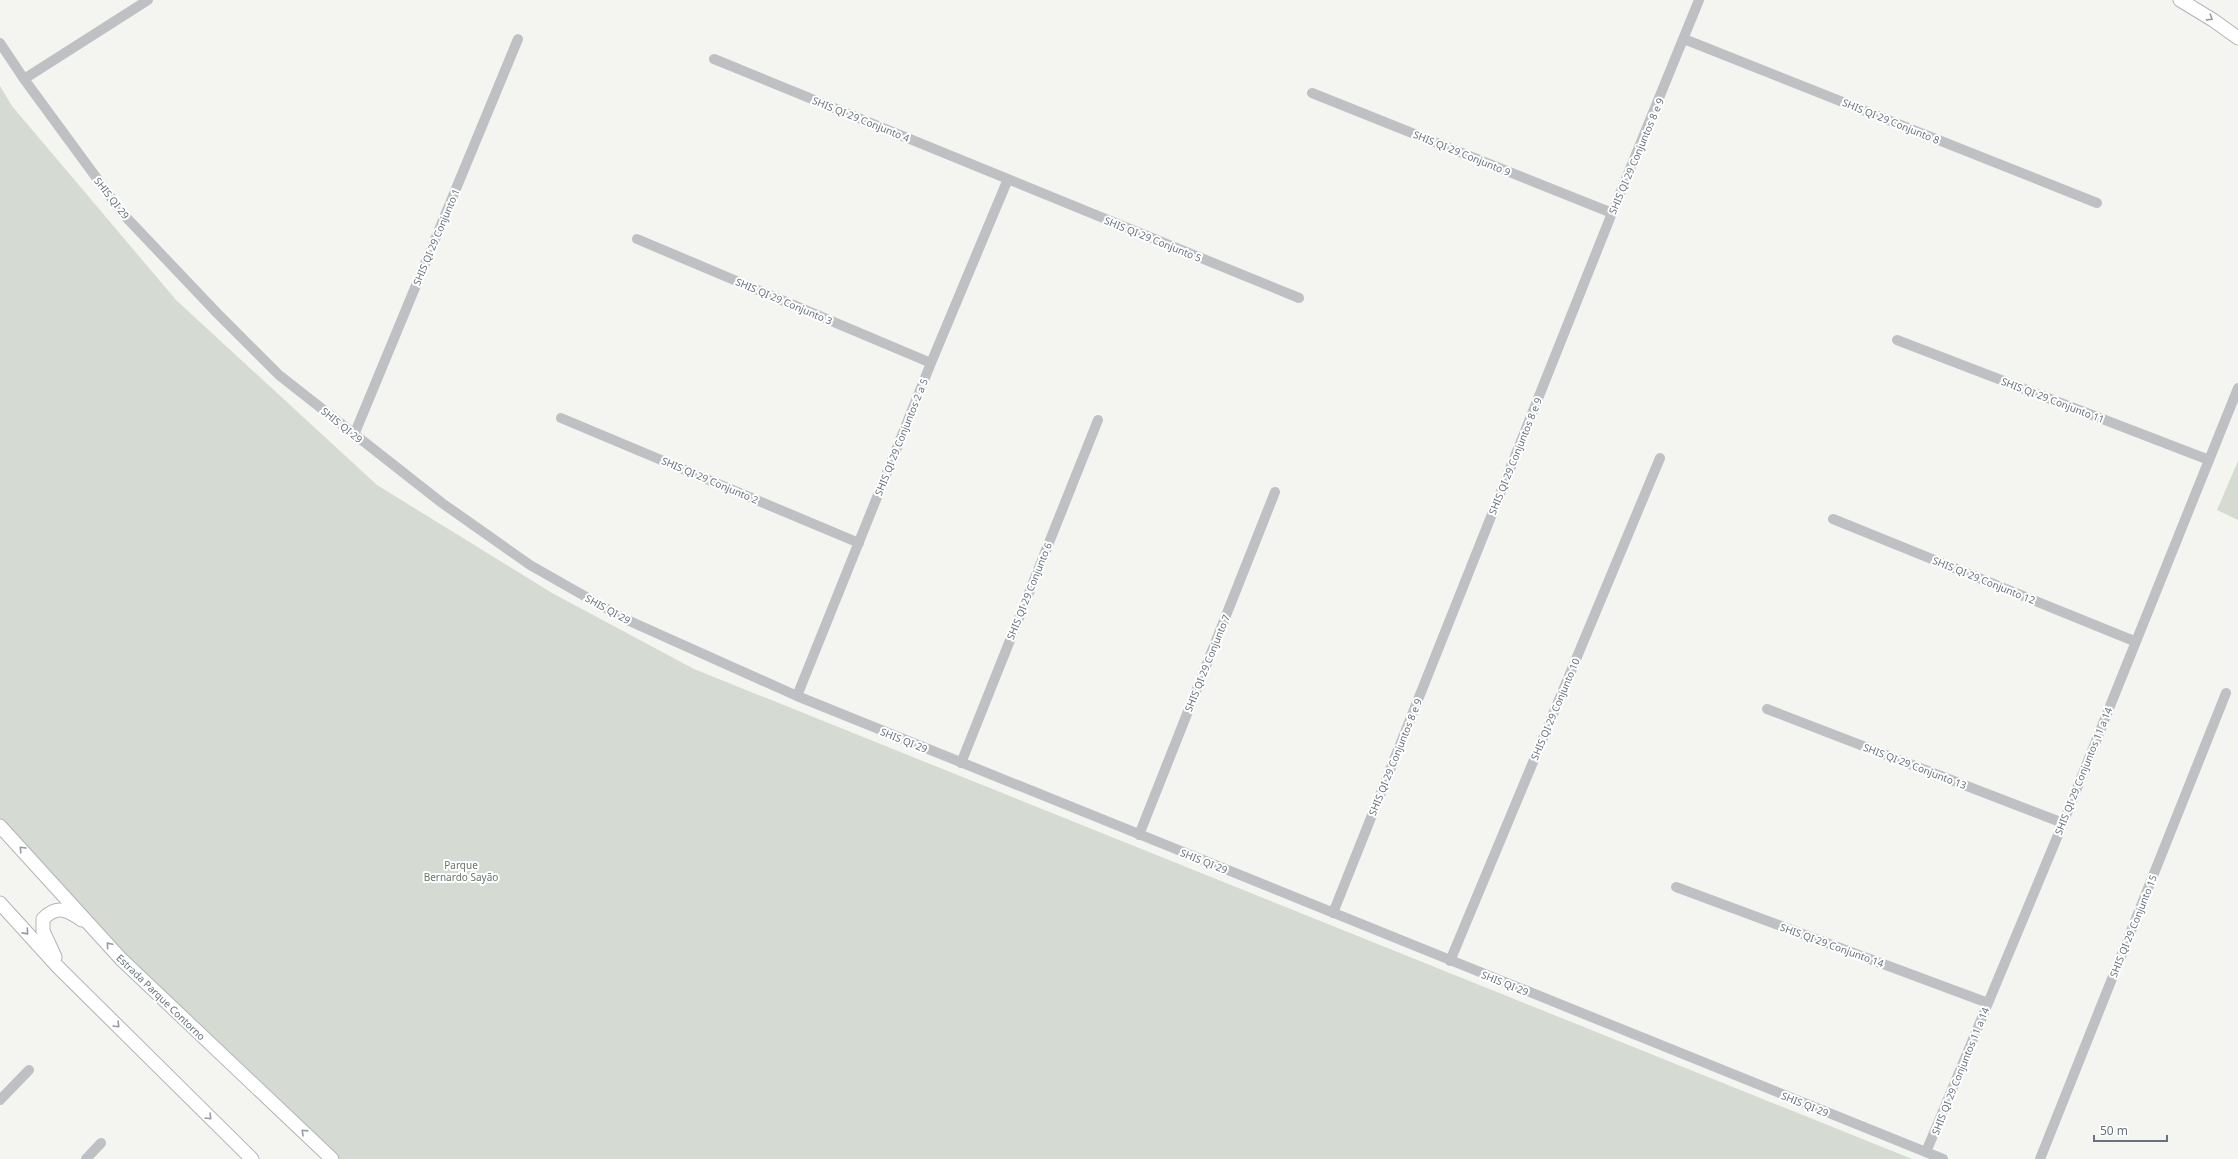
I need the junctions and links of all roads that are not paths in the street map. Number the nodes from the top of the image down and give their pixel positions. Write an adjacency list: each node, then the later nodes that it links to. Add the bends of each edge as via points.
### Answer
1 (148, 0): 9 (street)
2 (1699, 0): 6 (street, SHIS QI 29 Conjuntos 8 e 9)
3 (2180, 0): 4 (main road, one-way to 4)
4 (2238, 38)
5 (518, 39): 21 (street, SHIS QI 29 Conjunto 1)
6 (1684, 39): 12 (street, SHIS QI 29 Conjunto 8); 13 (street, SHIS QI 29 Conjuntos 8 e 9)
7 (0, 43): 9 (street, SHIS QI 29)
8 (714, 59): 11 (street, SHIS QI 29 Conjunto 4)
9 (24, 79): 21 (street, SHIS QI 29, via 123,214 217,314 279,375)
10 (1312, 93): 13 (street, SHIS QI 29 Conjunto 9)
11 (1008, 179): 15 (street, SHIS QI 29 Conjunto 5); 17 (street, SHIS QI 29 Conjuntos 2 a 5)
12 (2097, 203)
13 (1612, 213): 37 (street, SHIS QI 29 Conjuntos 8 e 9)
14 (637, 239): 17 (street, SHIS QI 29 Conjunto 3)
15 (1299, 298)
16 (1897, 340): 23 (street, SHIS QI 29 Conjunto 11)
17 (931, 362): 26 (street, SHIS QI 29 Conjuntos 2 a 5)
18 (2238, 388): 23 (street, SHIS QI 29 Conjuntos 11 a 14)
19 (561, 418): 26 (street, SHIS QI 29 Conjunto 2)
20 (1098, 420): 31 (street, SHIS QI 29 Conjunto 6)
21 (354, 435): 29 (street, SHIS QI 29, via 442,503 530,565 625,619)
22 (1660, 458): 39 (street, SHIS QI 29 Conjunto 10)
23 (2209, 460): 27 (street, SHIS QI 29 Conjuntos 11 a 14)
24 (1275, 492): 34 (street, SHIS QI 29 Conjunto 7)
25 (1833, 519): 27 (street, SHIS QI 29 Conjunto 12)
26 (859, 543): 29 (street, SHIS QI 29 Conjuntos 2 a 5)
27 (2134, 641): 32 (street, SHIS QI 29 Conjuntos 11 a 14)
28 (2226, 693): 50 (street, SHIS QI 29 Conjunto 15)
29 (797, 696): 31 (street, SHIS QI 29)
30 (1767, 709): 32 (street, SHIS QI 29 Conjunto 13)
31 (961, 763): 34 (street, SHIS QI 29)
32 (2063, 823): 41 (street, SHIS QI 29 Conjuntos 11 a 14)
33 (0, 826): 38 (main road, Estrada Parque Contorno, one-way to 33)
34 (1139, 835): 37 (street, SHIS QI 29)
35 (1676, 887): 41 (street, SHIS QI 29 Conjunto 14)
36 (0, 903): 40 (main road, one-way to 40)
37 (1333, 913): 39 (street, SHIS QI 29)
38 (91, 925): 40 (main road, via 62,910 50,911 43,919 43,931); 48 (main road, Estrada Parque Contorno, one-way to 38, via 165,1002)
39 (1450, 961): 45 (street, SHIS QI 29)
40 (58, 968): 47 (main road, one-way to 47)
41 (1988, 1003): 45 (street, SHIS QI 29 Conjuntos 11 a 14)
42 (29, 1070): 43 (street)
43 (0, 1100)
44 (101, 1143): 46 (street)
45 (1926, 1152): 49 (street, SHIS QI 29)
46 (86, 1159)
47 (252, 1159)
48 (332, 1159)
49 (1943, 1159)
50 (2040, 1159)

